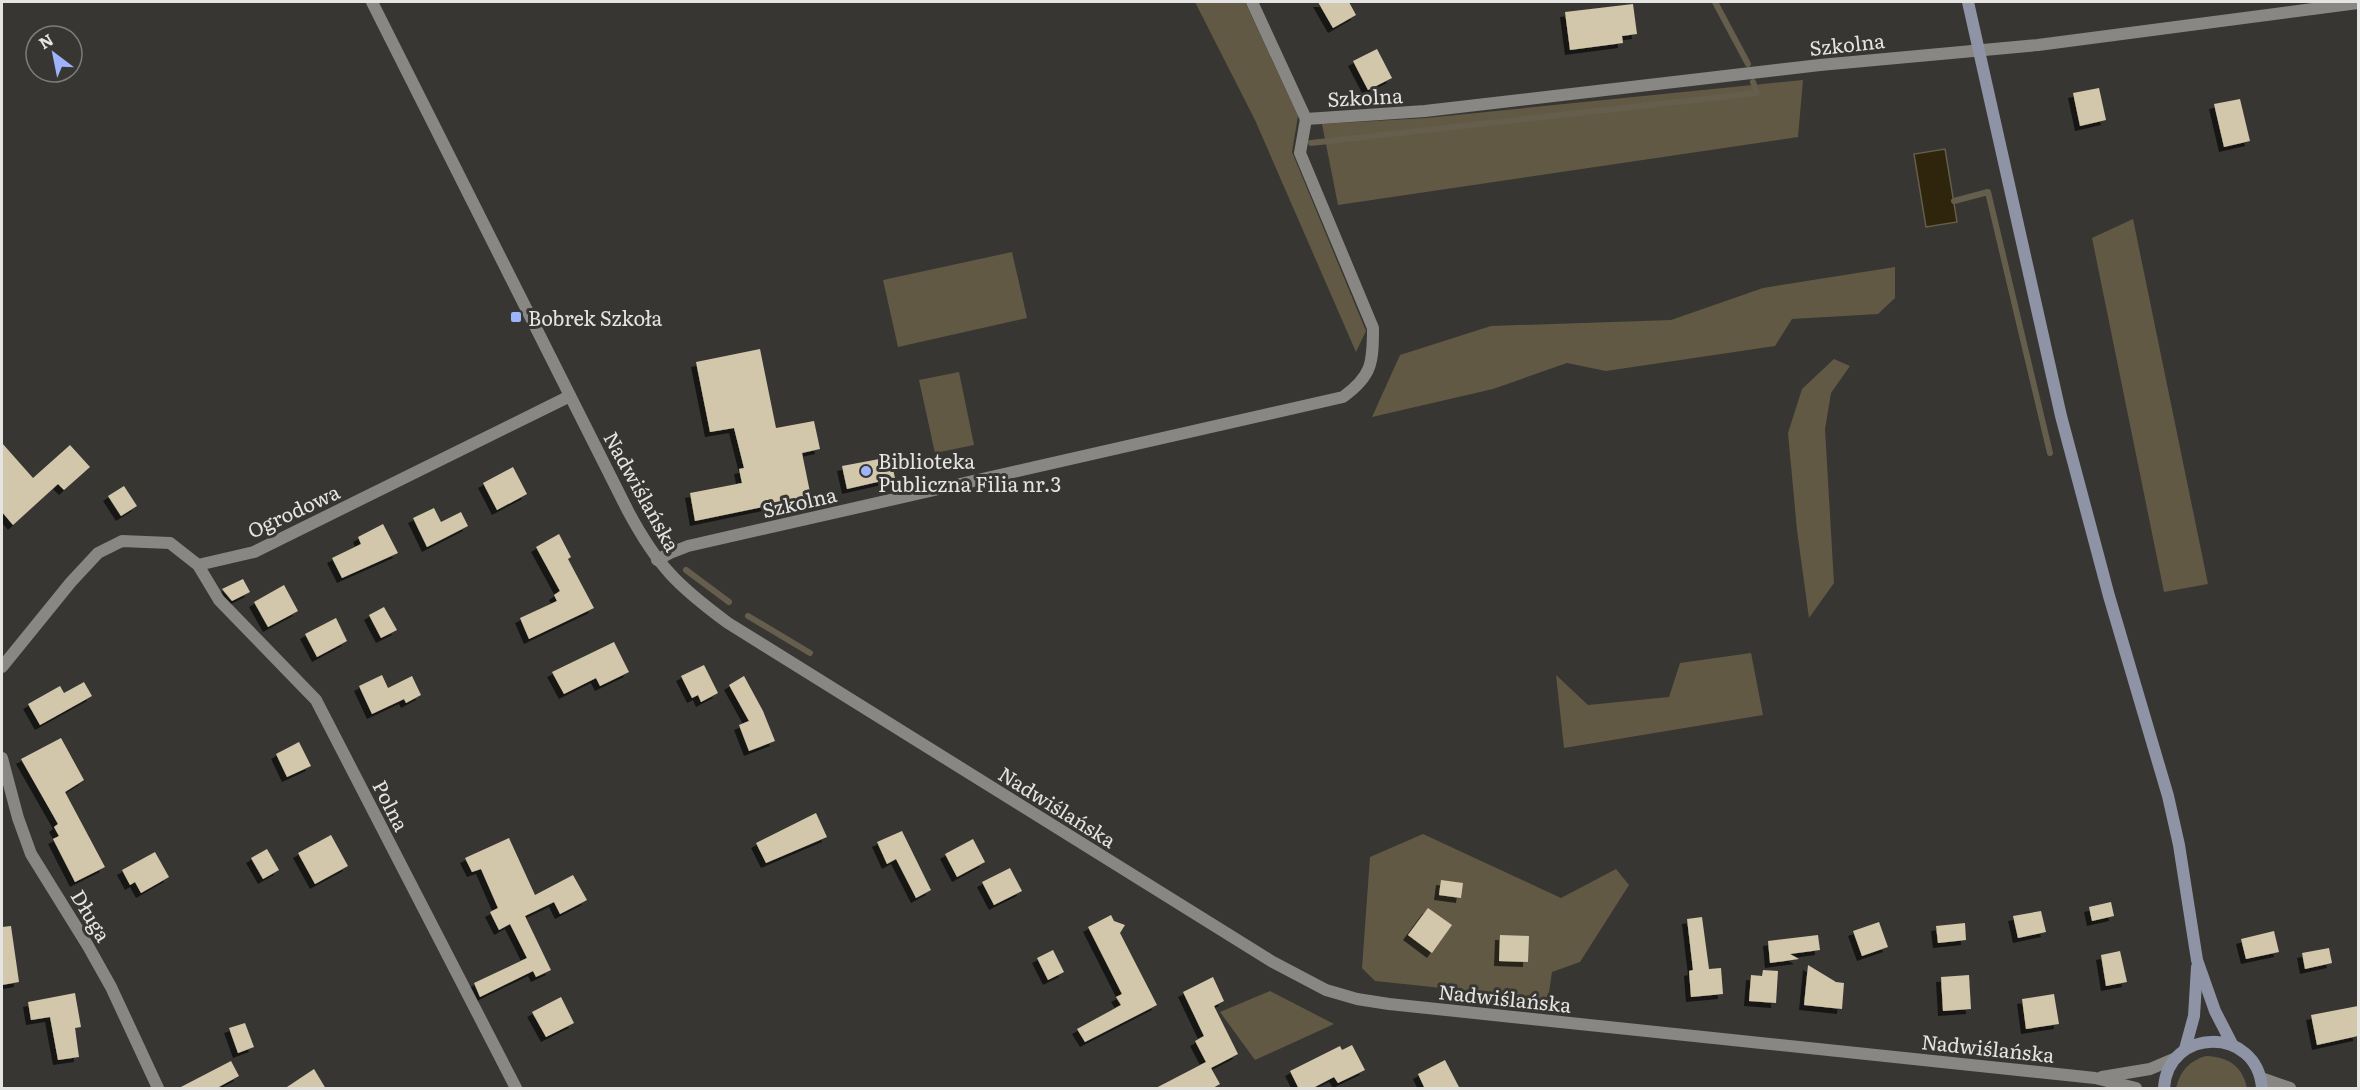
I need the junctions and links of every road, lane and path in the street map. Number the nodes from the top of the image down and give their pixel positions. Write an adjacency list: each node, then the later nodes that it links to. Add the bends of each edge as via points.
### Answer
1 (372, 2): 6 (street, Nadwiślańska)
2 (1252, 2): 5 (street)
3 (2358, 3): 5 (street, Szkolna, via 2038,45 1820,65 1425,111)
4 (1969, 8): 12 (main road, via 2061,416 2168,796)
5 (1306, 118): 7 (street, Szkolna, via 1300,153 1374,328 1369,370 1359,386 1344,397 688,546)
6 (570, 396): 7 (street, Nadwiślańska); 8 (street, Ogrodowa, via 255,552)
7 (657, 560): 15 (street, Nadwiślańska, via 689,595 728,623 1271,961 1326,990 1389,1004)
8 (198, 565): 9 (street, via 170,543 122,541 98,553); 18 (street, Polna, via 219,600 316,700)
9 (2, 667)
10 (2, 758): 11 (street, Długa)
11 (3, 774): 17 (street, Długa, via 31,854 111,987)
12 (2198, 960): 13 (main road, via 2215,1011); 14 (main road, via 2194,1016)
13 (2232, 1044): 14 (main road, via 2207,1041); 16 (main road, via 2255,1064)
14 (2181, 1054): 15 (street, Nadwiślańska, via 2150,1069); 20 (main road, via 2168,1070)
15 (2095, 1078): 19 (street, Nadwiślańska)
16 (2262, 1084): 21 (street)
17 (158, 1089)
18 (516, 1089)
19 (2136, 1089)
20 (2164, 1089)
21 (2290, 1089)

